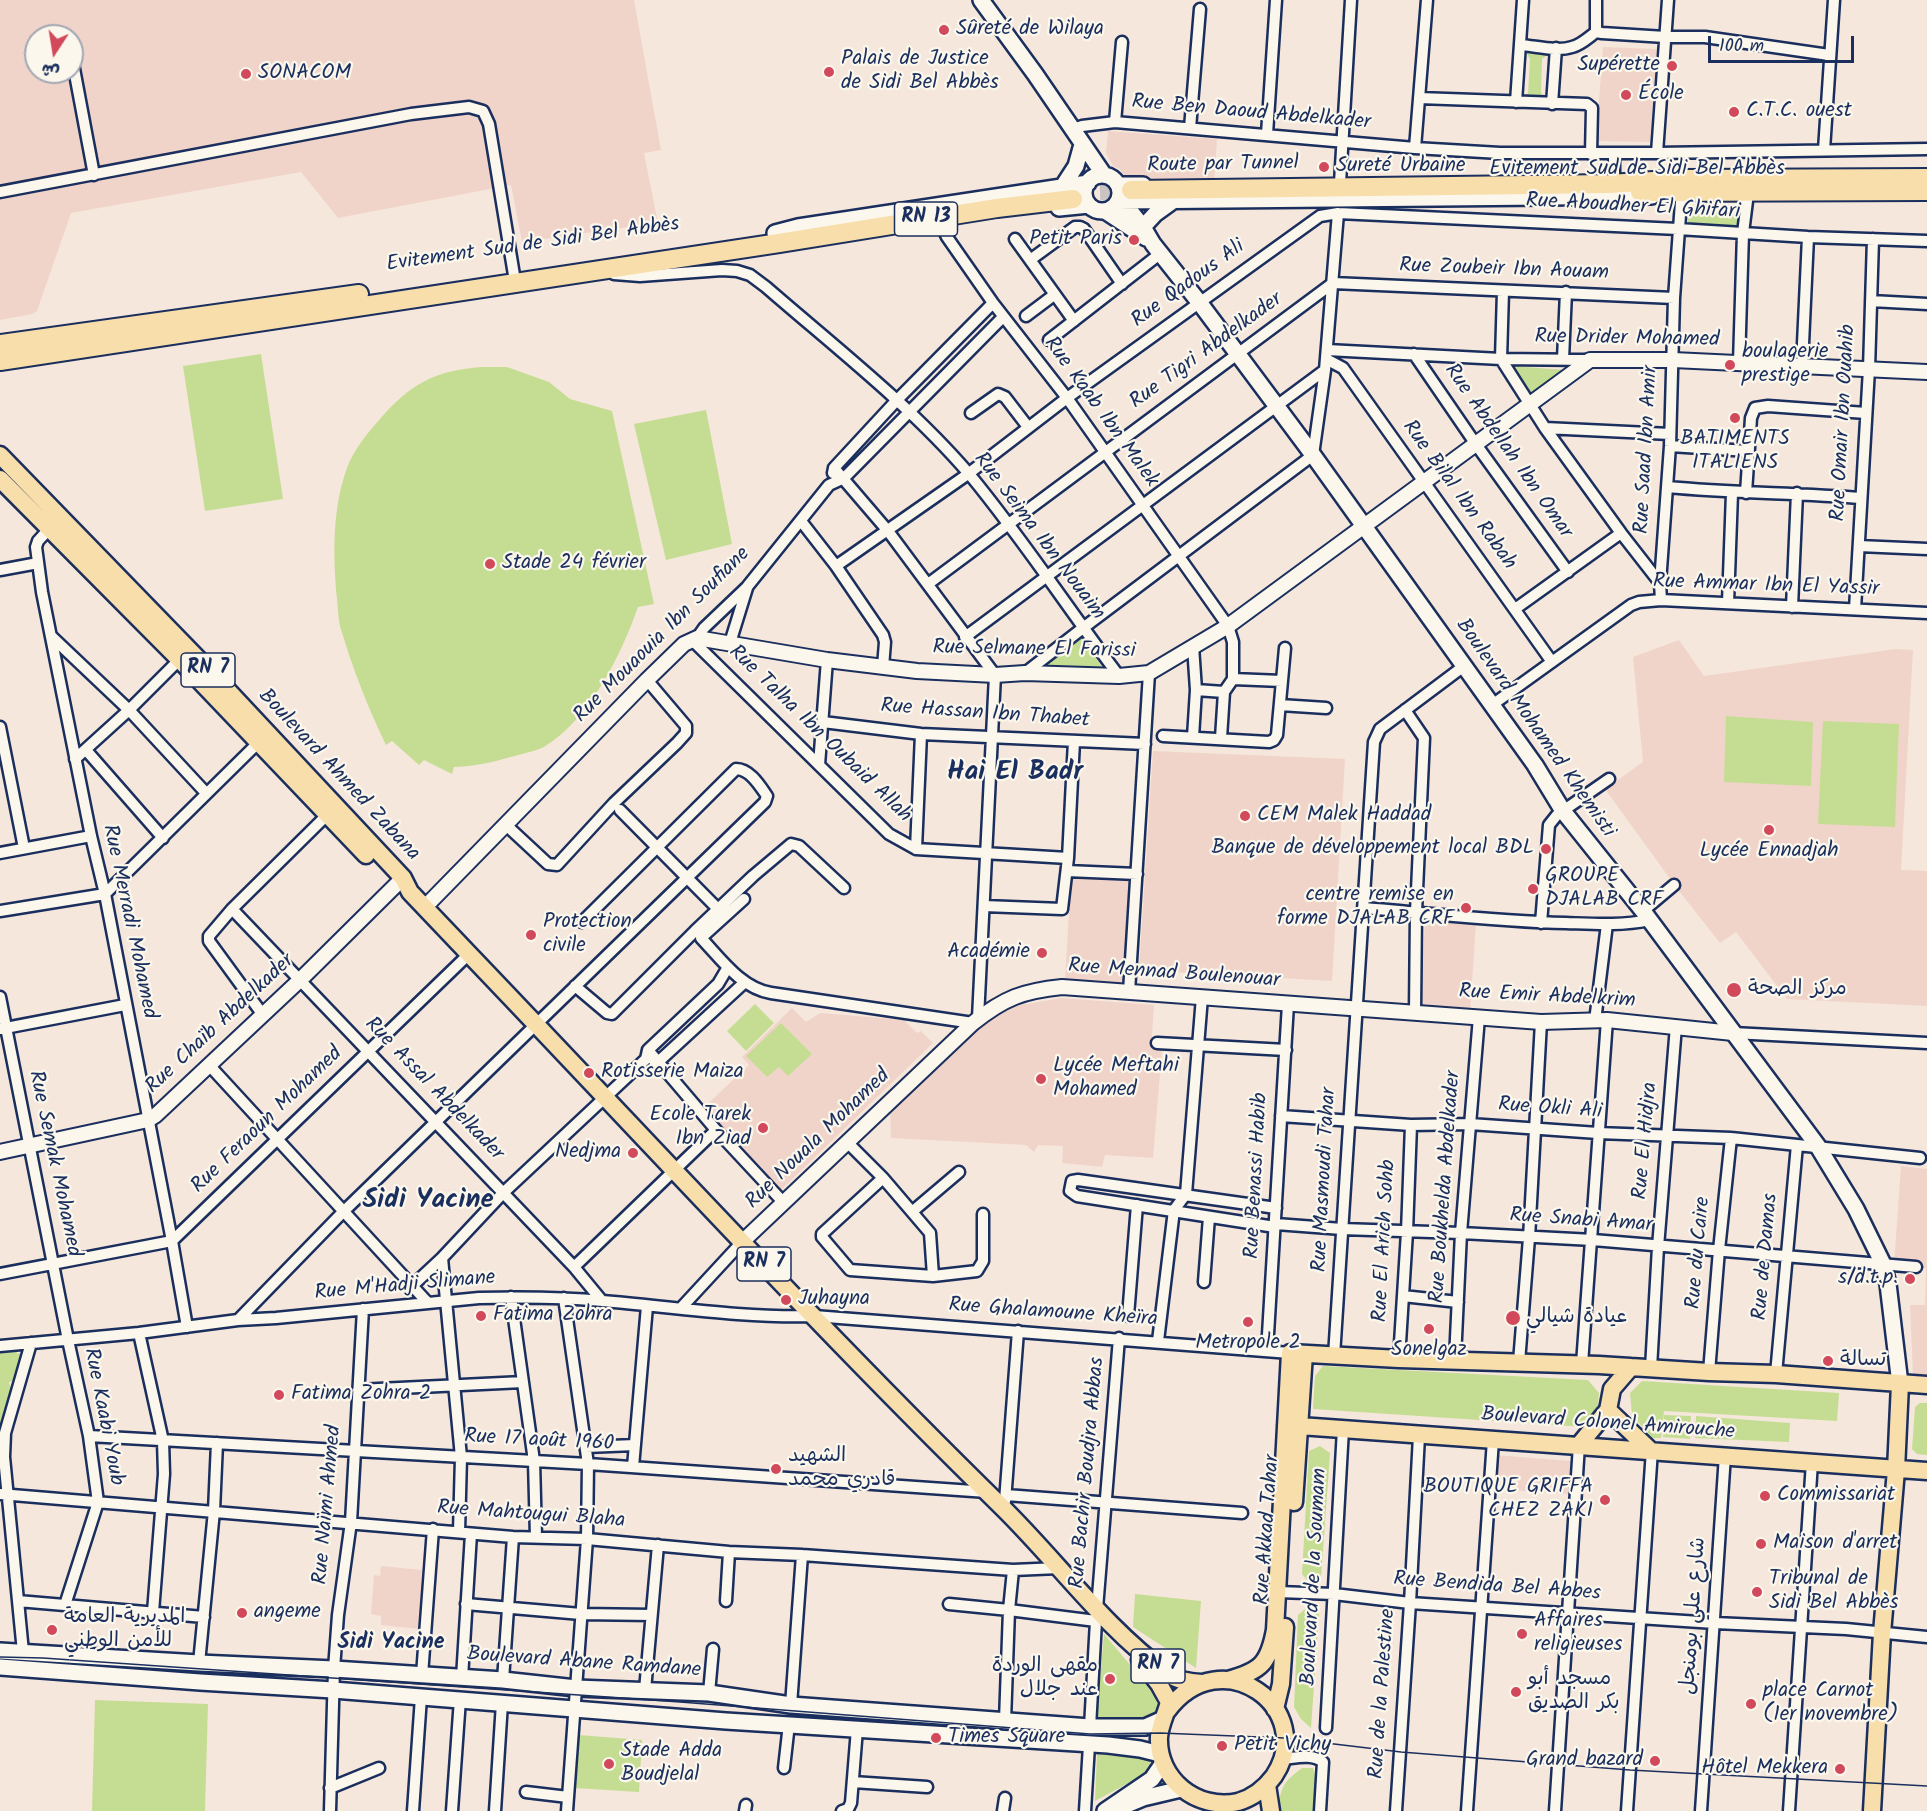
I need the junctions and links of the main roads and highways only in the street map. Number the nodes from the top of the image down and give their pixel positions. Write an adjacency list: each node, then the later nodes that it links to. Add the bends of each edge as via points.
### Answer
1 (981, 0): 2 (main road)
2 (1079, 136): 5 (main road); 5 (main road, via 1076,166)
3 (1927, 178): 4 (highway, Evitement Sud de Sidi Bel Abbès)
4 (1679, 186): 6 (highway, Evitement Sud de Sidi Bel Abbès, via 1748,193); 7 (highway, Evitement Sud de Sidi Bel Abbès); 7 (main road, via 1655,176 1340,183); 8 (main road, via 1643,197)
5 (1083, 189): 7 (main road, via 1114,180); 9 (main road, via 1093,209); 11 (highway, RN 13, via 997,208); 11 (main road, via 941,224 796,243)
6 (1927, 191)
7 (1123, 195): 8 (main road); 9 (main road, via 1113,208); 10 (main road)
8 (1173, 201): 10 (main road)
9 (1105, 211): 12 (main road)
10 (1143, 227): 12 (main road)
11 (777, 238): 13 (highway, Evitement Sud de Sidi Bel Abbès)
12 (1157, 248): 24 (main road, Boulevard Mohamed Khemisti, via 1313,455 1535,765 1563,811 1817,1145 1866,1226 1883,1264)
13 (515, 276): 14 (highway, Evitement Sud de Sidi Bel Abbès); 15 (highway, Evitement Sud de Sidi Bel Abbès)
14 (0, 344)
15 (0, 361)
16 (2, 460): 18 (main road, Boulevard Ahmed Zabana / RN 7)
17 (0, 479): 18 (main road, Boulevard Ahmed Zabana / RN 7)
18 (27, 495): 19 (main road, Boulevard Ahmed Zabana / RN 7); 19 (main road, Boulevard Ahmed Zabana / RN 7, via 49,529)
19 (81, 550): 20 (main road, Boulevard Ahmed Zabana / RN 7)
20 (263, 738): 21 (main road, Boulevard Ahmed Zabana / RN 7); 21 (main road, Boulevard Ahmed Zabana / RN 7, via 327,814)
21 (403, 885): 34 (main road, RN 7, via 904,1411 987,1492 1005,1502 1097,1616)
22 (1591, 1364): 23 (main road); 26 (main road); 28 (main road, Rue Akkad Tahar, via 1297,1353)
23 (1632, 1367): 24 (main road); 26 (main road)
24 (1900, 1384): 25 (main road); 31 (main road)
25 (1927, 1385)
26 (1612, 1389): 27 (main road)
27 (1608, 1410): 29 (main road); 30 (main road)
28 (1293, 1425): 29 (main road, Boulevard Colonel Amirouche); 33 (main road, Rue Akkad Tahar)
29 (1579, 1445): 30 (main road, Boulevard Colonel Amirouche)
30 (1651, 1450): 31 (main road, Boulevard Colonel Amirouche)
31 (1896, 1470): 32 (main road, Boulevard Colonel Amirouche); 48 (main road)
32 (1927, 1472)
33 (1283, 1593): 37 (main road, Rue Akkad Tahar, via 1269,1655 1249,1674); 39 (main road, Rue Akkad Tahar, via 1281,1684)
34 (1121, 1635): 38 (main road, RN 7, via 1169,1675 1185,1682); 40 (main road, RN 7, via 1164,1692 1169,1702)
35 (0, 1650): 40 (main road, Boulevard Abane Ramdane, via 503,1680 576,1688 709,1693 791,1705 1090,1727 1145,1727)
36 (0, 1667): 41 (main road, Boulevard Abane Ramdane, via 1131,1747)
37 (1228, 1680): 38 (main road); 39 (main road, via 1255,1689)
38 (1202, 1683): 40 (main road, via 1176,1699)
39 (1275, 1709): 42 (main road, via 1284,1738 1282,1759)
40 (1165, 1715): 41 (main road, via 1159,1738)
41 (1162, 1758): 43 (main road, via 1170,1777); 45 (main road, via 1152,1779)
42 (1267, 1785): 44 (main road, via 1244,1800); 47 (main road)
43 (1181, 1789): 44 (main road); 46 (main road)
44 (1221, 1807)
45 (1104, 1811)
46 (1110, 1811)
47 (1271, 1811)
48 (1872, 1811)

